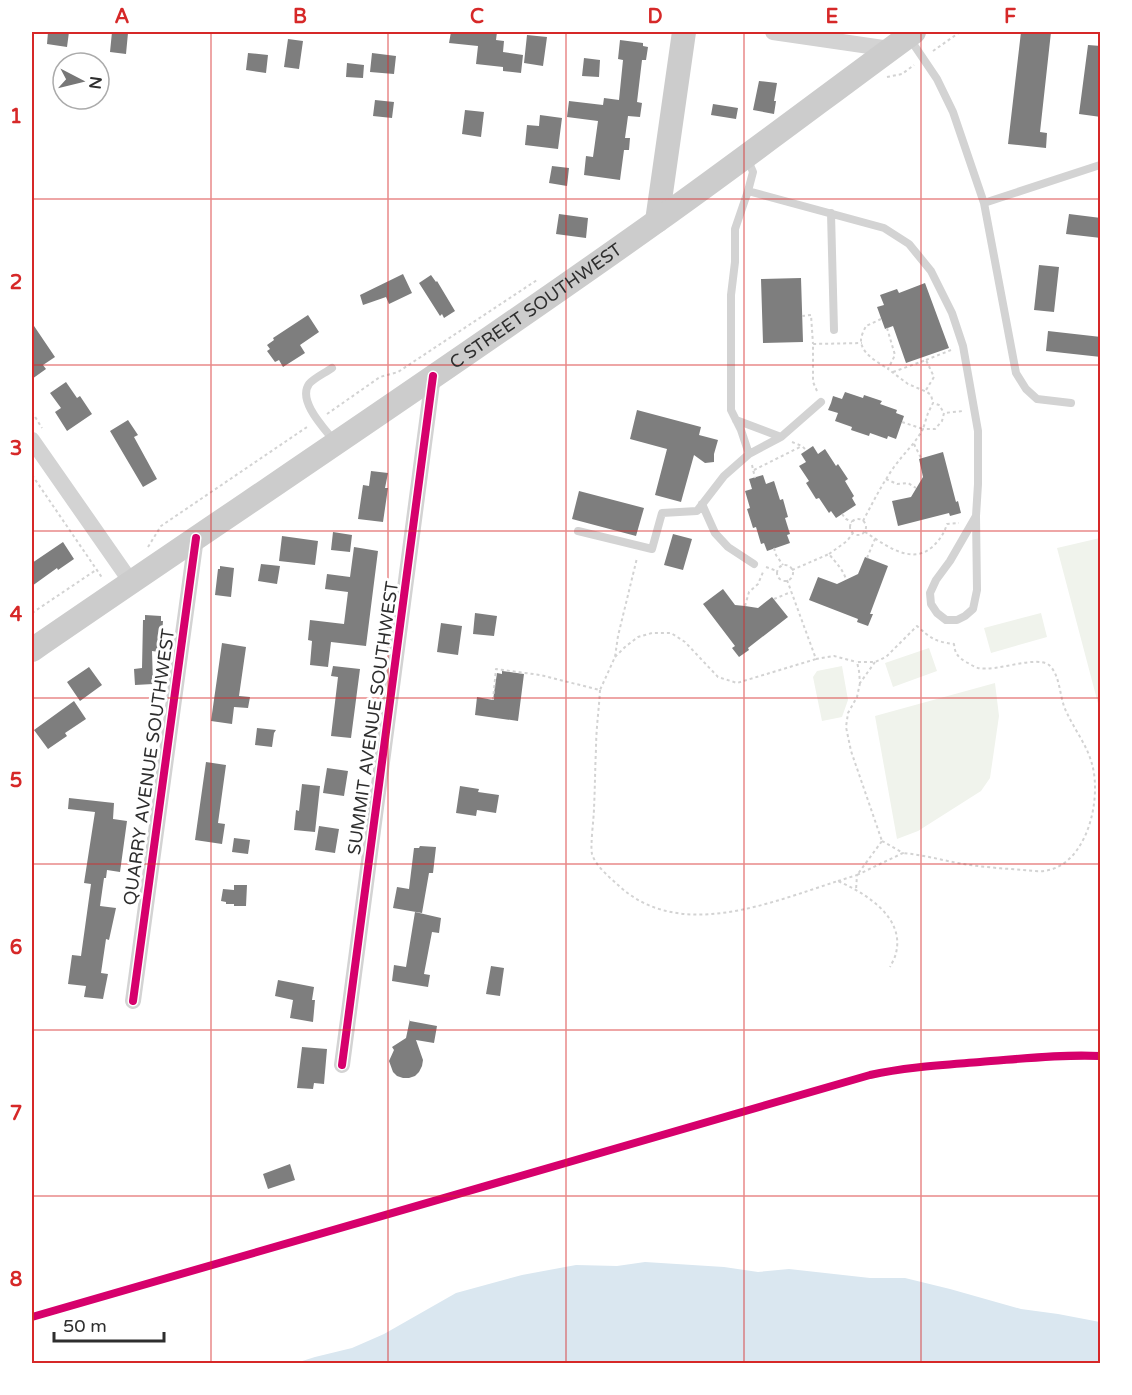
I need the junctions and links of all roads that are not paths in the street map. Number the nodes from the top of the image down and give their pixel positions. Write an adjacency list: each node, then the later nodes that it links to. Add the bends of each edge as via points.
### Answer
1 (684, 32): 9 (main road)
2 (773, 32): 3 (street)
3 (904, 39): 4 (main road, C STREET SOUTHWEST); 7 (lane, via 937,79 953,112)
4 (747, 157): 6 (lane, via 753,172); 9 (main road, C STREET SOUTHWEST)
5 (1101, 165): 7 (lane)
6 (748, 191): 8 (lane); 15 (lane, via 735,229 730,296 731,410)
7 (984, 203): 14 (lane, via 1016,373 1037,399)
8 (831, 213): 10 (lane); 21 (lane, via 884,228 909,244 931,271 952,313 963,345 978,431)
9 (657, 221): 12 (main road, C STREET SOUTHWEST)
10 (834, 330)
11 (332, 368): 18 (lane, via 309,383 306,390 313,414)
12 (433, 376): 18 (main road, C STREET SOUTHWEST); 28 (street, SUMMIT AVENUE SOUTHWEST)
13 (821, 402): 16 (lane)
14 (1071, 403)
15 (736, 420): 16 (lane); 19 (lane)
16 (781, 437): 19 (lane)
17 (32, 440): 25 (street)
18 (336, 443): 23 (main road, C STREET SOUTHWEST)
19 (749, 454): 20 (lane, via 724,476)
20 (702, 504): 22 (lane, via 697,511 662,513 652,549); 24 (lane, via 715,533)
21 (976, 516): 21 (lane, via 977,590 973,609 957,620 946,620 931,604 930,593)
22 (578, 531)
23 (196, 538): 25 (main road, C STREET SOUTHWEST); 27 (street, QUARRY AVENUE SOUTHWEST)
24 (754, 564)
25 (131, 582): 26 (main road, C STREET SOUTHWEST)
26 (32, 650)
27 (133, 1000)
28 (342, 1065)

